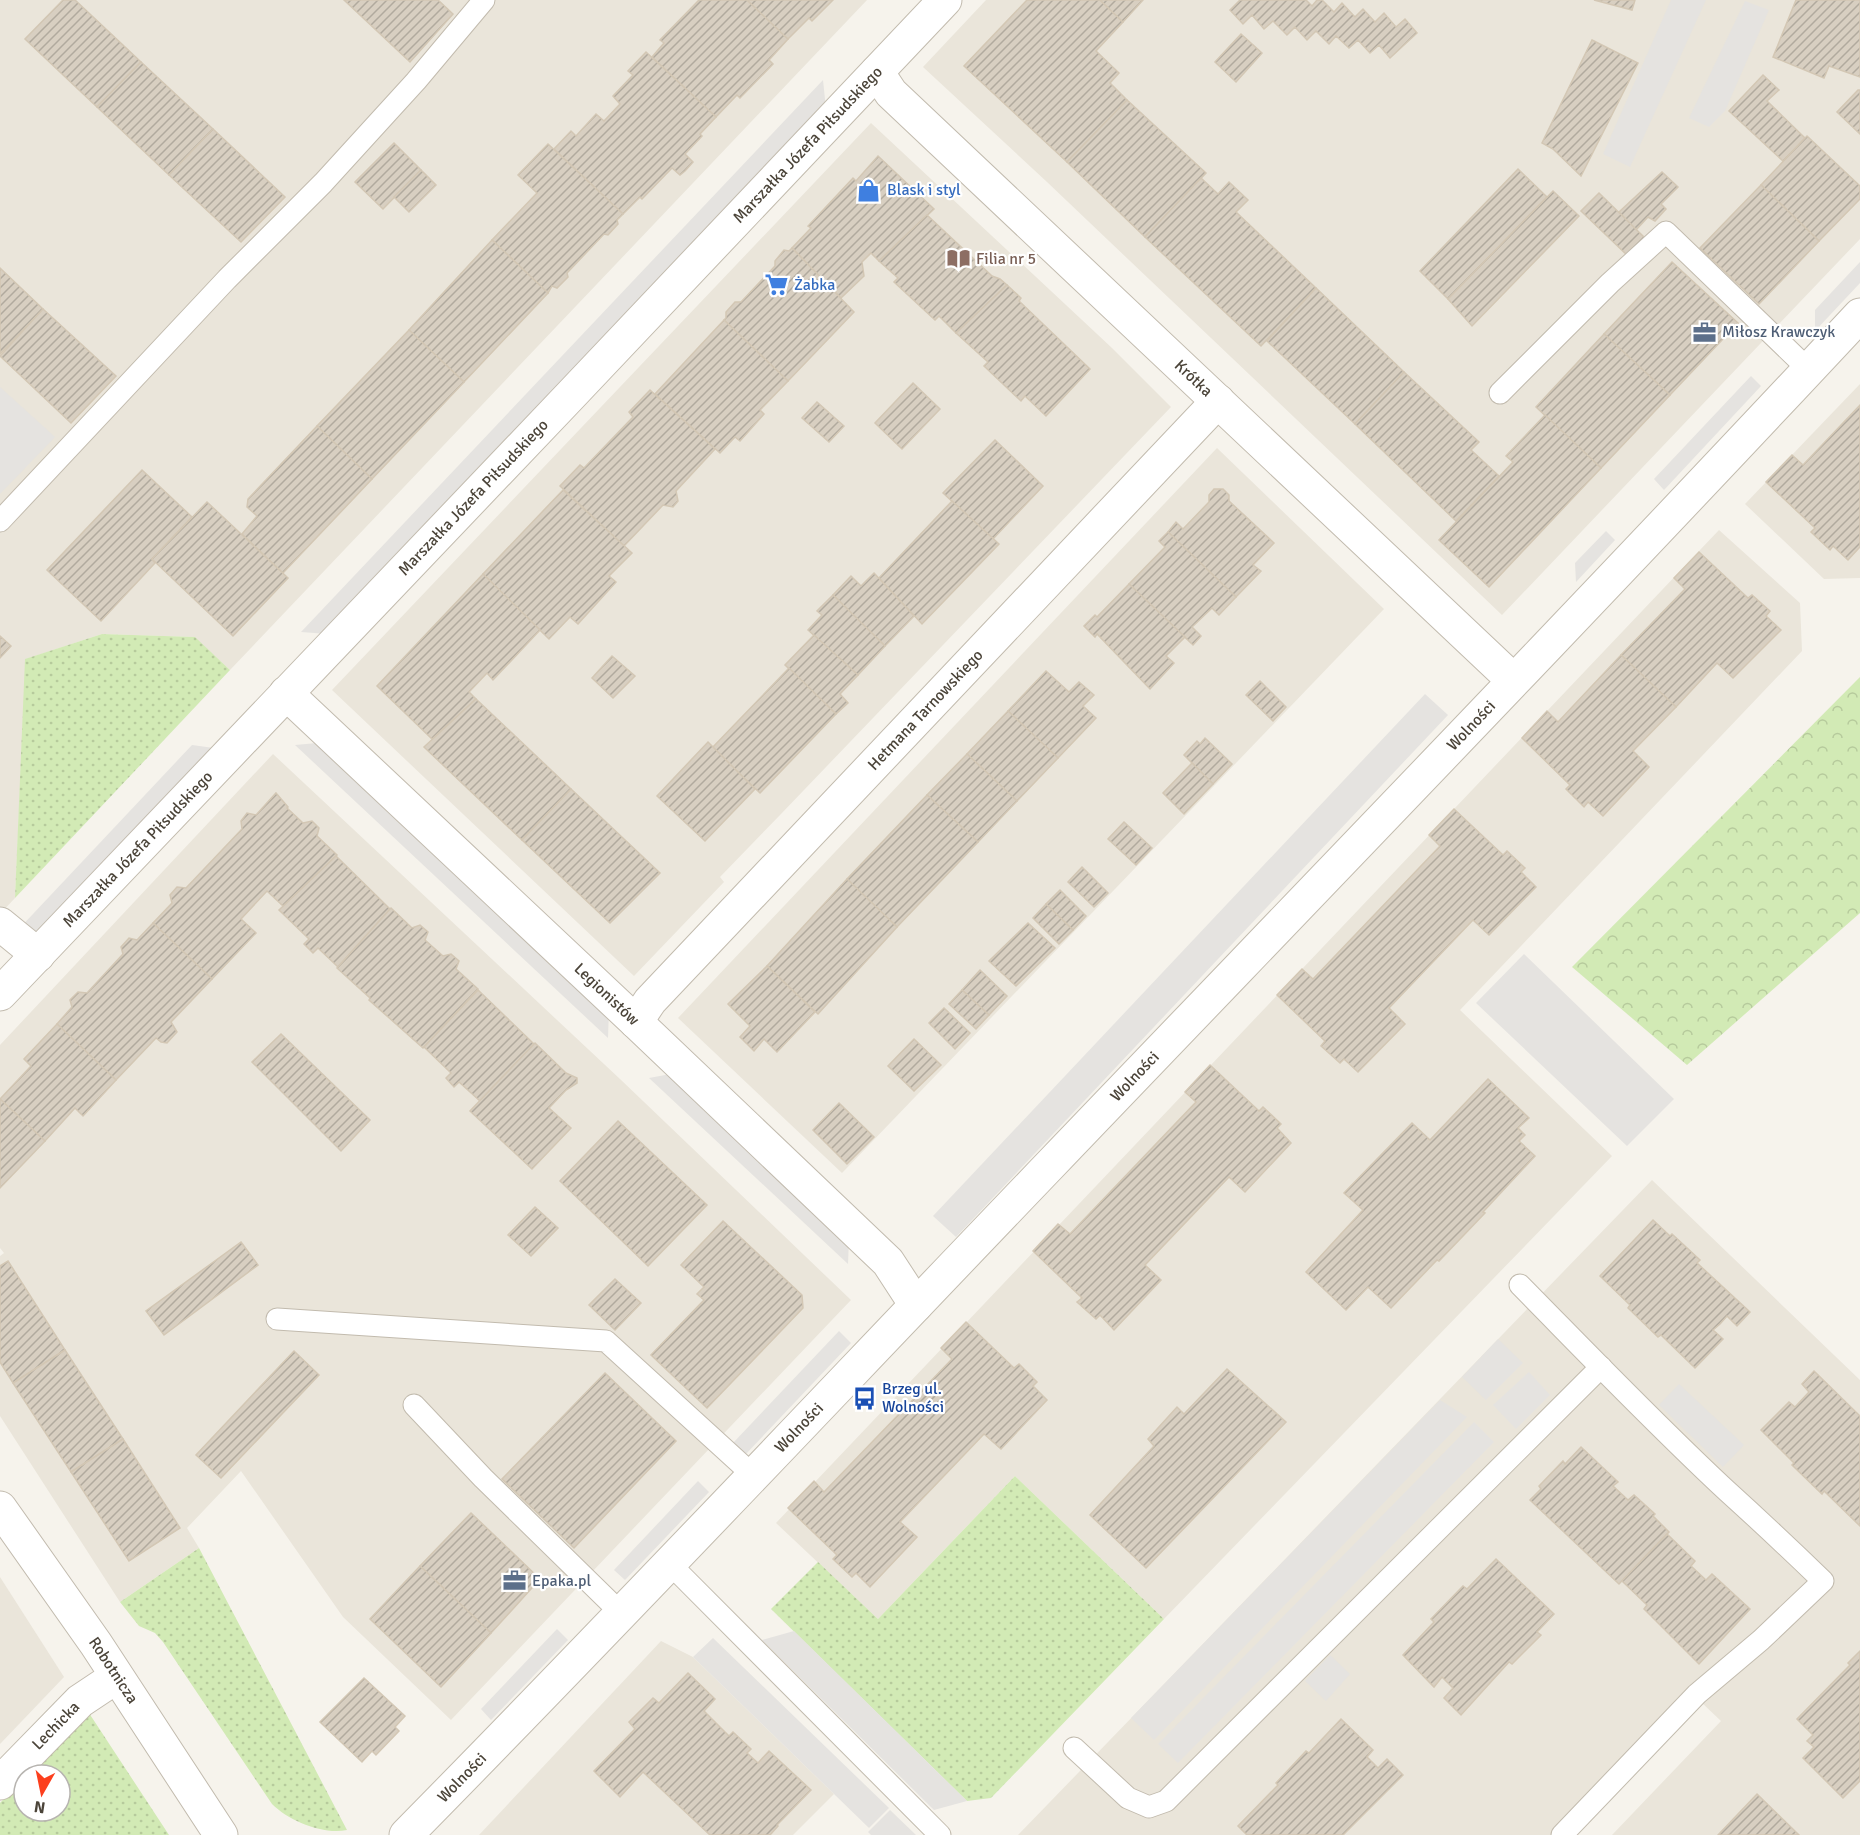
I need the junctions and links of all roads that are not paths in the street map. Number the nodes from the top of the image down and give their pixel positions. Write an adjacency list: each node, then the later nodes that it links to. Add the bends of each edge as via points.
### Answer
1 (484, 0): 8 (lane, via 323,183 227,279)
2 (945, 0): 3 (street, Marszałka Józefa Piłsudskiego)
3 (877, 72): 7 (street, Krótka, via 891,93); 10 (street, Marszałka Józefa Piłsudskiego)
4 (1860, 315): 5 (street, Wolności)
5 (1809, 370): 6 (lane, via 1666,232); 9 (street, Wolności)
6 (1500, 393)
7 (1218, 401): 9 (street, Krótka); 14 (street, Hetmana Tarnowskiego, via 650,1001)
8 (0, 521)
9 (1513, 680): 16 (street, Wolności)
10 (286, 693): 12 (street, Marszałka Józefa Piłsudskiego); 14 (street, Legionistów)
11 (0, 924): 12 (street)
12 (38, 955): 13 (street, Marszałka Józefa Piłsudskiego)
13 (0, 994)
14 (636, 1022): 16 (street, Legionistów, via 888,1262)
15 (1520, 1285): 18 (lane)
16 (916, 1305): 20 (street, Wolności)
17 (277, 1319): 20 (lane, via 606,1341)
18 (1601, 1367): 25 (lane, via 1166,1801 1149,1807 1128,1798); 30 (lane, via 1823,1581 1761,1641 1697,1694)
19 (414, 1405): 23 (lane)
20 (754, 1476): 22 (street, Wolności)
21 (0, 1508): 24 (street, Robotnicza)
22 (670, 1564): 23 (street, Wolności); 29 (lane)
23 (621, 1613): 28 (street, Wolności)
24 (117, 1677): 26 (street, Lechicka, via 80,1701); 27 (street, Robotnicza)
25 (1074, 1748)
26 (0, 1783)
27 (221, 1835)
28 (406, 1835)
29 (940, 1835)
30 (1562, 1835)

